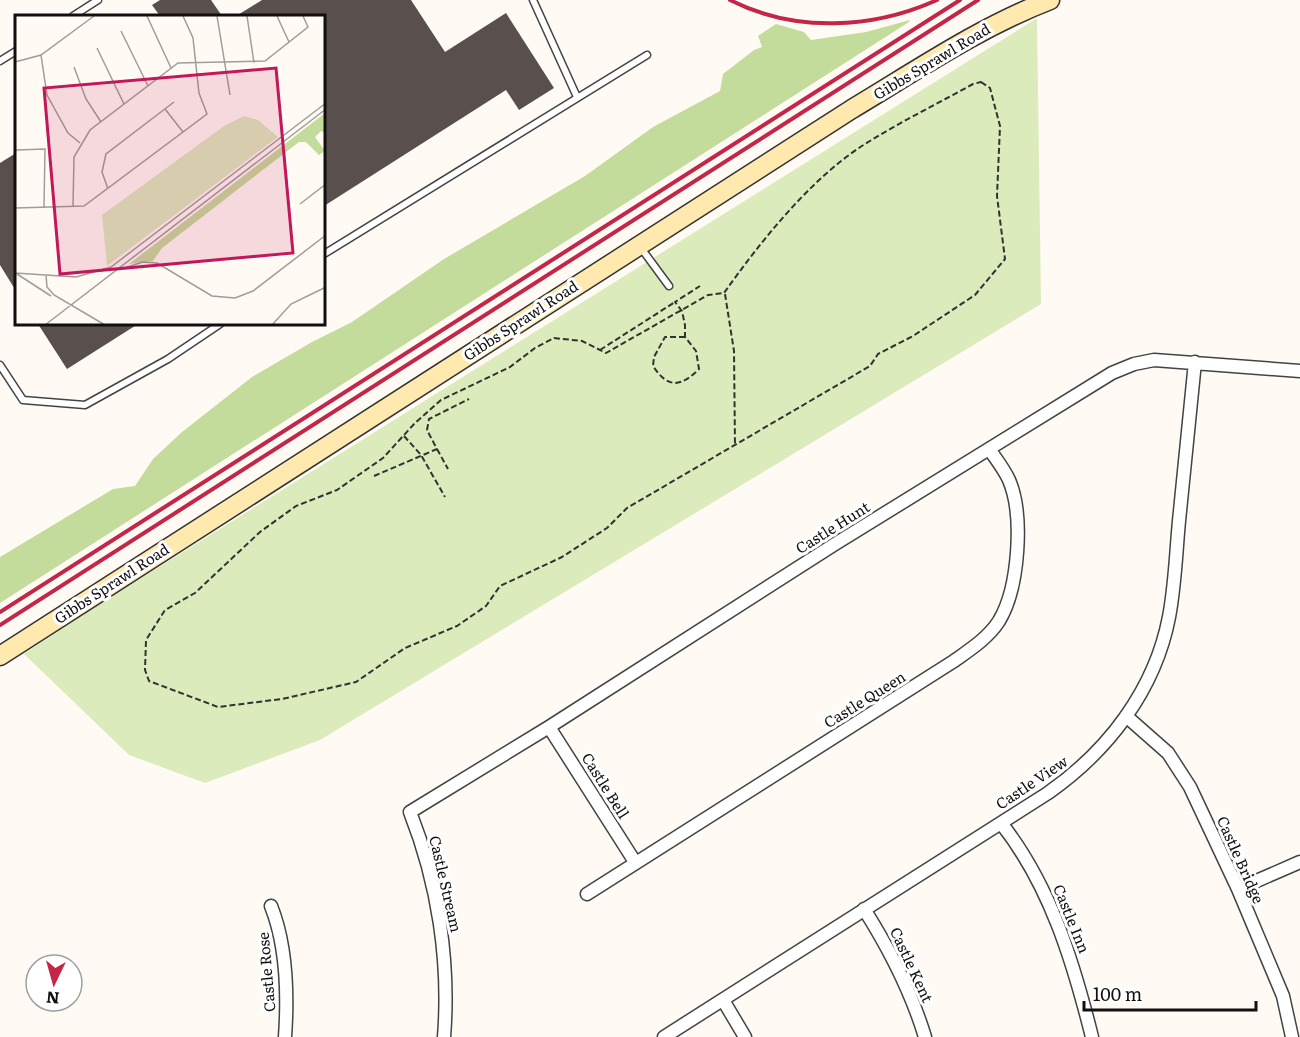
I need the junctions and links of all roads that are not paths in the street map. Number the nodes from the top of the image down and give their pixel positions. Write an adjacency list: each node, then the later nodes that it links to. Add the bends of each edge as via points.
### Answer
1 (98, 0): 4 (lane)
2 (533, 0): 8 (lane)
3 (1050, 0): 9 (main road, Gibbs Sprawl Road, via 1014,14 963,42)
4 (75, 15)
5 (15, 52): 7 (lane)
6 (647, 55): 8 (lane)
7 (0, 61)
8 (577, 97): 10 (lane)
9 (638, 245): 11 (lane); 17 (main road, Gibbs Sprawl Road)
10 (326, 253)
11 (669, 286)
12 (217, 326): 14 (lane, via 168,359 85,405 23,400)
13 (1195, 362): 15 (street, Castle Hunt); 16 (street, Castle Hunt, via 1154,360 1112,373); 18 (street, Castle View, via 1170,615 1155,666)
14 (0, 365)
15 (1300, 371)
16 (989, 449): 19 (street, Castle Hunt); 22 (street, Castle Queen, via 1008,479 1015,500 1017,542 1008,599 985,638)
17 (0, 656)
18 (1126, 716): 21 (street, Castle View, via 1086,763); 24 (street, Castle Bridge, via 1168,753 1184,775)
19 (549, 727): 20 (street, Castle Hunt); 22 (street, Castle Bell)
20 (410, 812): 30 (street, Castle Stream, via 421,839 442,935)
21 (1001, 823): 27 (street, Castle View); 34 (street, Castle Inn, via 1016,842 1048,901 1070,953)
22 (635, 862): 25 (street, Castle Queen)
23 (1300, 862): 24 (street)
24 (1238, 889): 35 (street, Castle Bridge, via 1283,996)
25 (587, 894)
26 (271, 906): 29 (street, Castle Rose, via 280,932)
27 (864, 909): 28 (street, Castle View); 33 (street, Castle Kent, via 904,979)
28 (723, 1000): 31 (street, Castle View); 32 (street)
29 (285, 1037)
30 (444, 1037)
31 (664, 1037)
32 (745, 1037)
33 (925, 1037)
34 (1092, 1037)
35 (1292, 1037)

